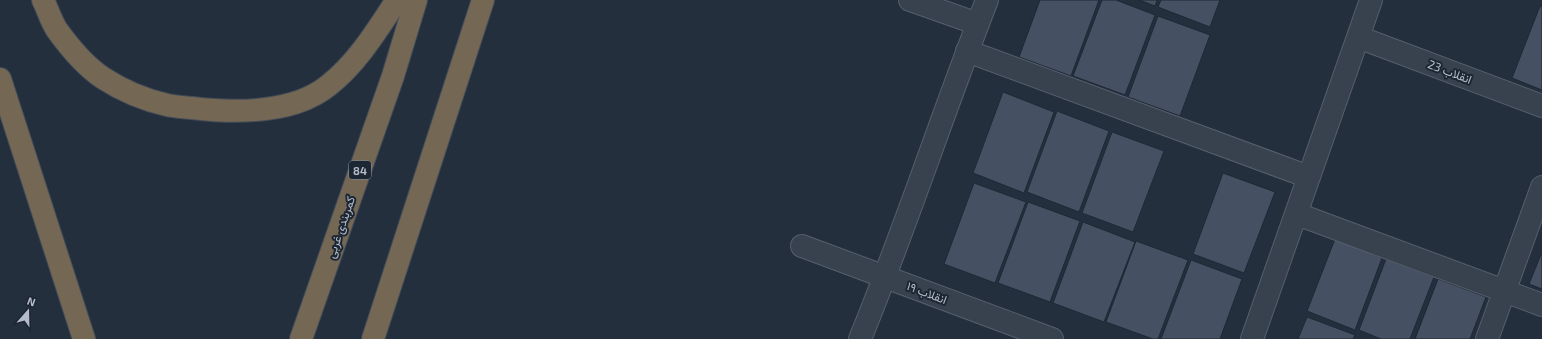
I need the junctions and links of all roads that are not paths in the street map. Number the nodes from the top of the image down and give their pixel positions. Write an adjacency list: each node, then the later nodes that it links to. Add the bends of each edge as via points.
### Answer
1 (43, 0): 2 (highway, via 57,29 80,59 103,78 133,94 168,105 211,110 250,110 282,106 306,99 329,86 366,46)
2 (397, 0)
3 (416, 0): 21 (highway, کمربندی غربی / 84, via 393,76)
4 (483, 0): 22 (highway)
5 (910, 0): 8 (street)
6 (987, 0): 8 (street)
7 (1371, 0): 9 (street)
8 (978, 24): 10 (street)
9 (1358, 37): 12 (street, انقلاب 23); 13 (street)
10 (967, 51): 13 (street); 17 (street)
11 (0, 79): 20 (highway)
12 (1542, 106)
13 (1309, 177): 15 (street)
14 (1542, 187): 18 (street)
15 (1296, 214): 18 (street); 25 (street)
16 (802, 246): 17 (street, انقلاب ۱۹)
17 (886, 276): 23 (street); 24 (street, انقلاب ۱۹)
18 (1505, 290): 19 (street); 26 (street)
19 (1542, 304)
20 (84, 339)
21 (301, 339)
22 (373, 339)
23 (860, 339)
24 (1052, 339)
25 (1252, 339)
26 (1487, 339)

